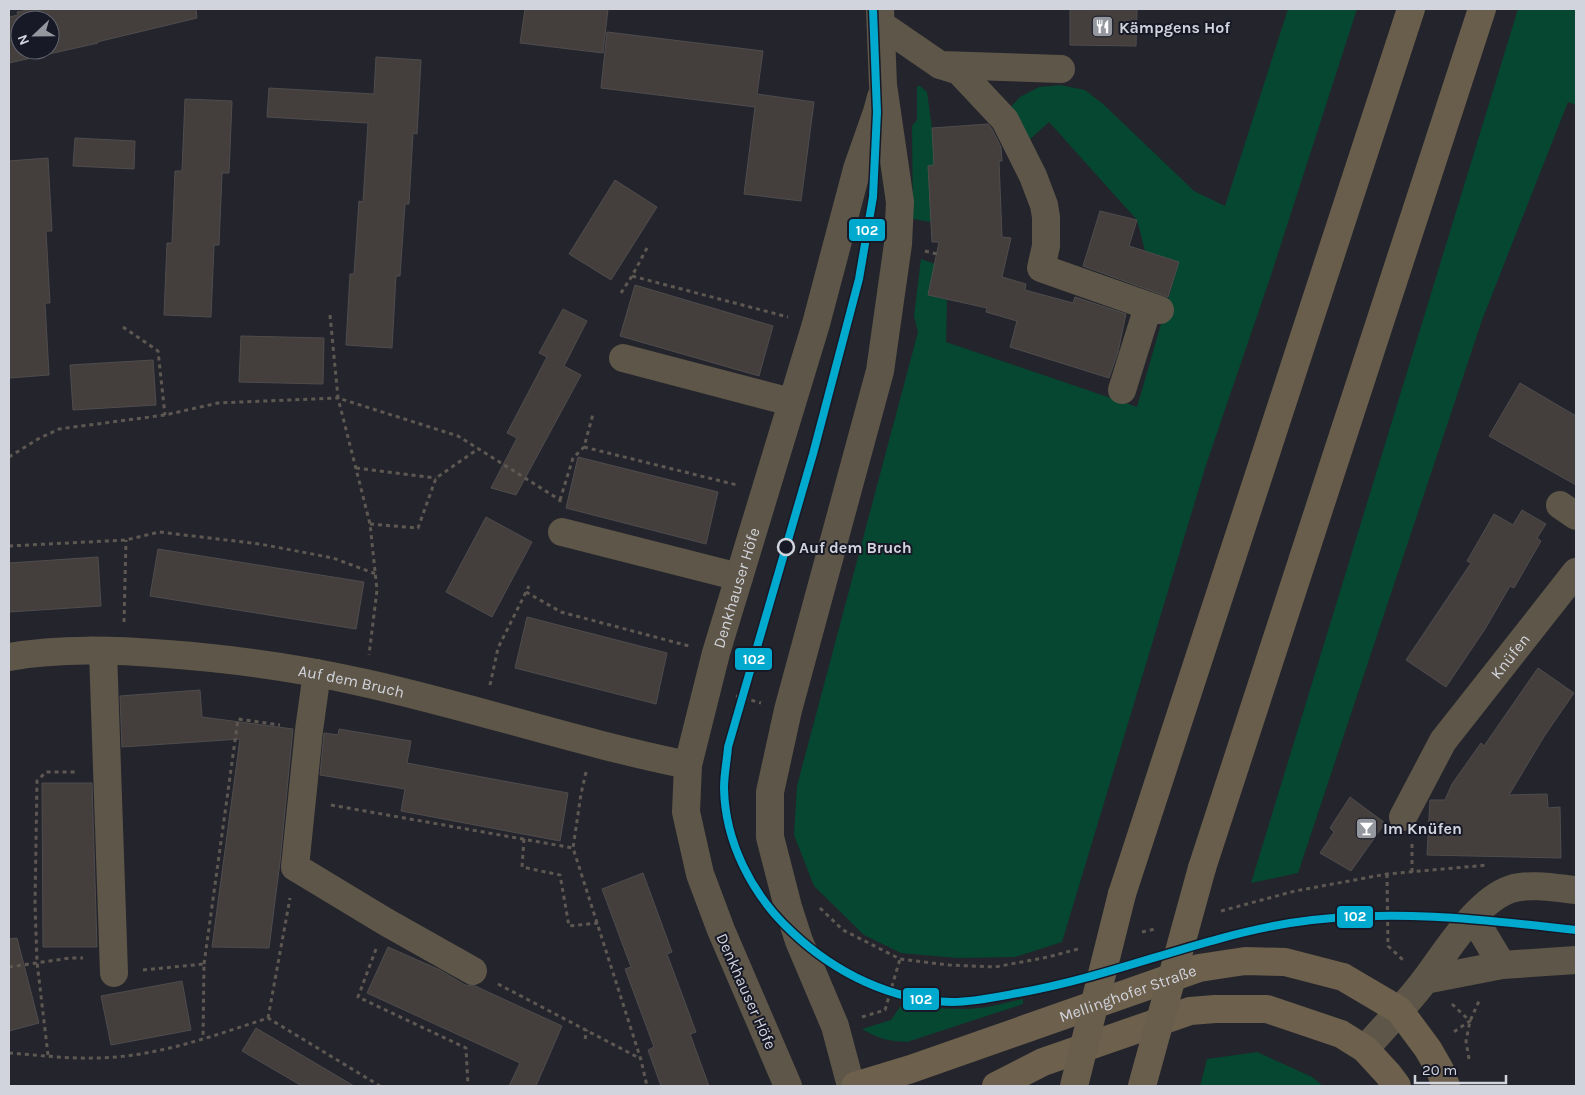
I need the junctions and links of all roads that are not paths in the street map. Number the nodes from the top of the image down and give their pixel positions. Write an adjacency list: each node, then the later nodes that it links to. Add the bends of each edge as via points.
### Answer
1 (1411, 9): 31 (highway, bridge, via 1122,894)
2 (1482, 9): 32 (highway, bridge, via 1202,868)
3 (881, 18): 4 (street, via 889,30); 6 (street, Denkhauser Höfe)
4 (940, 65): 5 (street); 8 (street, via 959,71 1005,120 1033,176 1046,217 1046,246 1041,268 1154,309)
5 (1061, 69)
6 (883, 85): 9 (street, Denkhauser Höfe); 28 (street, Denkhauser Höfe, via 900,202 898,244 880,371 788,710 770,792 770,837 788,907 835,1026)
7 (623, 358): 9 (street)
8 (1122, 390)
9 (791, 402): 12 (street, Denkhauser Höfe)
10 (562, 532): 12 (street)
11 (1576, 572): 17 (street, Knüfen, via 1443,741)
12 (739, 577): 16 (street, Denkhauser Höfe)
13 (113, 651): 14 (street, Auf dem Bruch, via 34,652); 15 (street, Auf dem Bruch, via 213,657); 21 (street, via 108,771)
14 (9, 657)
15 (317, 673): 16 (street, Auf dem Bruch); 23 (street, via 295,867)
16 (688, 765): 27 (street, Denkhauser Höfe, via 686,812 700,874)
17 (1402, 817)
18 (1576, 890): 19 (street, via 1512,888 1496,896)
19 (1473, 918): 22 (street); 24 (street)
20 (1576, 960): 22 (street)
21 (114, 966)
22 (1502, 966): 24 (street)
23 (473, 971)
24 (1425, 980): 25 (street)
25 (1399, 1010): 26 (street); 29 (main road, Mellinghofer Straße, via 1343,977 1285,962 1245,961 1199,968); 34 (main road, via 1428,1049)
26 (1365, 1049): 30 (main road, via 1341,1034 1267,1009 1190,1011 1043,1062); 33 (main road)
27 (788, 1086)
28 (851, 1086)
29 (855, 1086)
30 (996, 1086)
31 (1074, 1086)
32 (1142, 1086)
33 (1397, 1086)
34 (1446, 1086)

